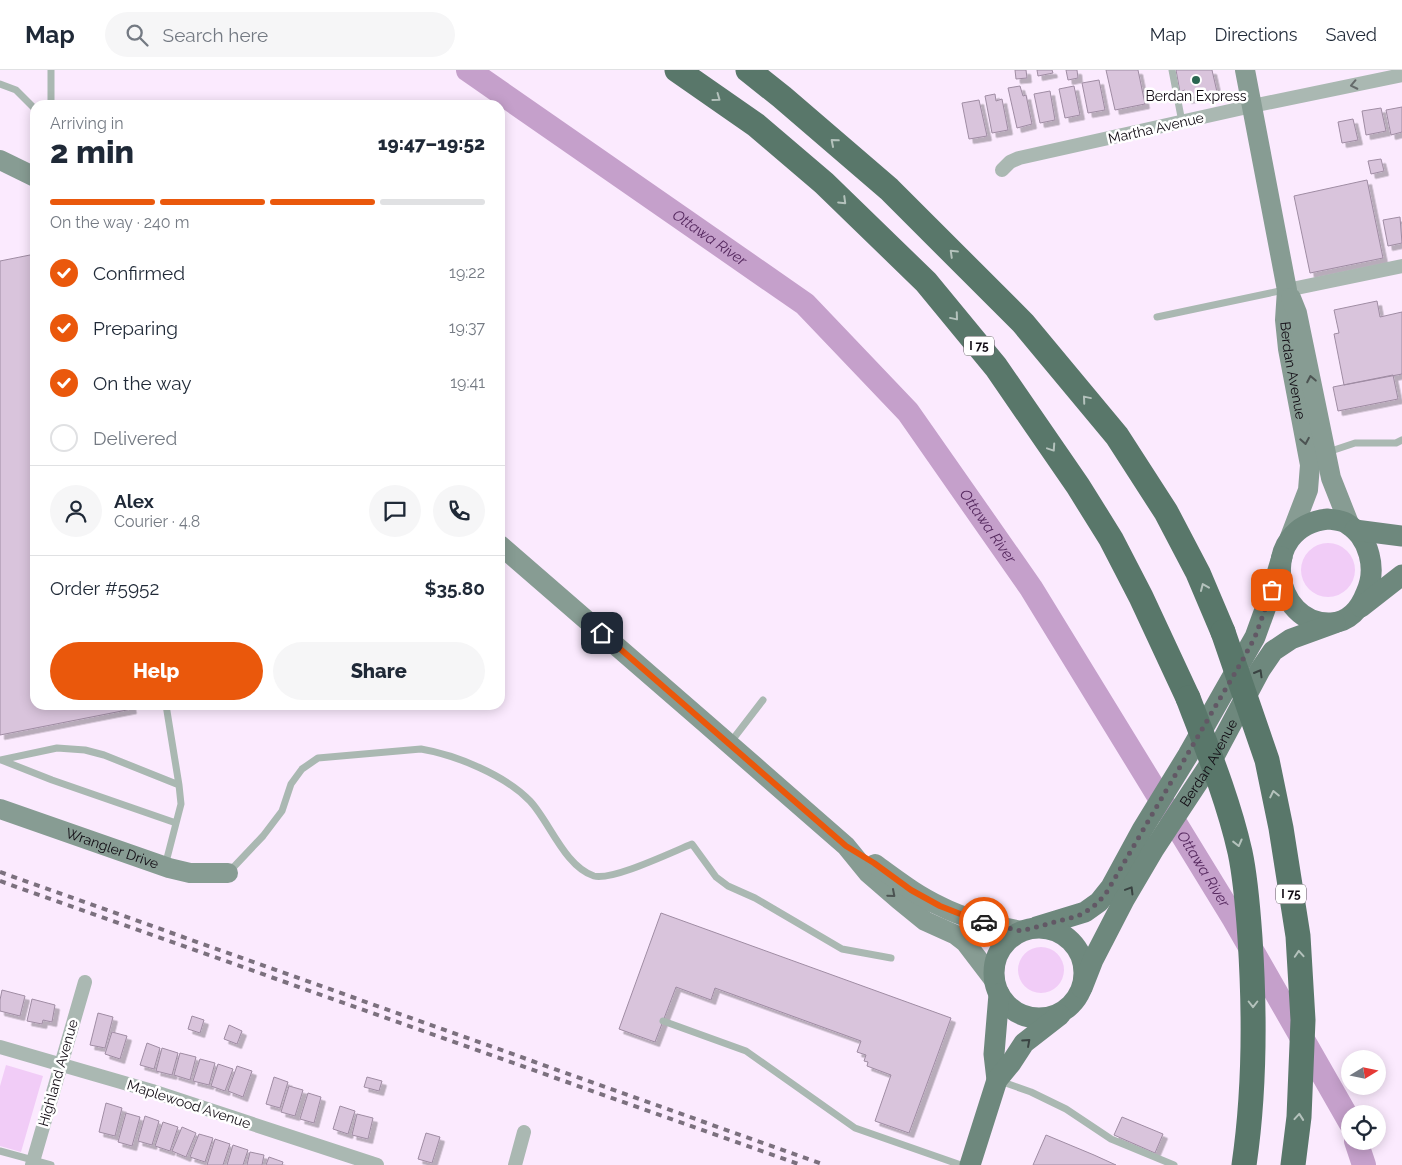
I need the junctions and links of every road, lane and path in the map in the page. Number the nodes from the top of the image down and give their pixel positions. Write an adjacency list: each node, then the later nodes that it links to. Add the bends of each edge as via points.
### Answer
1 (51, 70): 8 (lane)
2 (748, 70): 57 (highway, I 75, one-way to 2, bridge, via 1299,1117 1303,1020 1298,936 1282,828 1267,760 1223,632 1198,573 1166,512 1117,436 1029,330 889,190)
3 (1172, 70): 11 (lane)
4 (1245, 70): 10 (street, Berdan Avenue)
5 (678, 71): 56 (highway, I 75, one-way to 56, bridge, via 756,125 824,182 926,282 996,367 1111,539 1188,698 1241,854 1253,976 1250,1124)
6 (1402, 75): 10 (street, Martha Avenue, one-way to 10)
7 (0, 84): 9 (lane, via 16,90)
8 (51, 100)
9 (30, 104)
10 (1252, 106): 11 (street, Martha Avenue); 16 (street, Berdan Avenue)
11 (1182, 122): 13 (street, Martha Avenue, via 1019,158)
12 (0, 160): 14 (street)
13 (1002, 170)
14 (30, 175)
15 (1402, 266): 16 (street)
16 (1287, 290): 17 (lane); 19 (street, Berdan Avenue, one-way to 16, via 1297,313); 22 (street, Berdan Avenue, one-way to 22, via 1285,320 1288,349 1310,465 1308,490)
17 (1158, 317)
18 (1400, 443): 19 (lane, via 1356,443)
19 (1326, 453): 20 (street, Berdan Avenue, via 1331,478)
20 (1352, 528): 21 (main road); 22 (main road, via 1337,520 1319,520 1303,526); 25 (main road, via 1366,546 1372,566 1367,593)
21 (1402, 536)
22 (1286, 547): 26 (main road, via 1281,567 1283,586 1296,610 1311,620); 37 (main road, Berdan Avenue, via 1255,637 1111,887 1099,902 1078,916)
23 (505, 549): 29 (street)
24 (1402, 575): 25 (main road)
25 (1357, 610): 26 (main road)
26 (1335, 623): 41 (main road, Berdan Avenue, one-way to 26, via 1108,931 1154,849 1210,764 1260,670 1274,651 1291,639)
27 (763, 700): 29 (lane)
28 (167, 710): 31 (lane)
29 (730, 744): 34 (street)
30 (0, 760): 31 (lane, via 57,748 85,750); 33 (lane)
31 (179, 785): 33 (lane)
32 (0, 809): 35 (street, Wrangler Drive)
33 (176, 823): 35 (lane)
34 (846, 846): 37 (street, via 940,906 968,917); 40 (street, one-way to 40, via 868,873 925,921 965,942)
35 (165, 867): 36 (street, Wrangler Drive, via 190,872)
36 (228, 873): 38 (lane, via 264,836 282,811 291,784 302,769 318,758 421,749 478,768 514,786 531,802 573,861 595,876 613,874 692,844 716,877 728,886 756,898 842,949)
37 (1028, 929): 40 (main road, via 1008,939 999,951 994,965); 41 (main road, via 1051,929 1075,945 1084,966)
38 (891, 958)
39 (85, 982): 45 (street, Highland Avenue)
40 (996, 987): 42 (main road, via 1008,1006 1020,1015 1050,1017); 46 (main road, via 994,1054)
41 (1082, 988): 42 (main road)
42 (1064, 1011): 46 (main road, one-way to 42, via 1024,1043)
43 (663, 1021): 53 (lane, via 746,1051 855,1128)
44 (0, 1047): 45 (street, Maplewood Avenue)
45 (61, 1064): 49 (street, Highland Avenue); 51 (street, Maplewood Avenue)
46 (997, 1080): 54 (main road); 55 (lane, via 1031,1092 1066,1109 1111,1139)
47 (524, 1132): 52 (street)
48 (0, 1151): 49 (lane)
49 (33, 1162): 50 (lane)
50 (51, 1165)
51 (377, 1165)
52 (515, 1165)
53 (961, 1165)
54 (970, 1165)
55 (1174, 1165)
56 (1244, 1165)
57 (1293, 1165)

